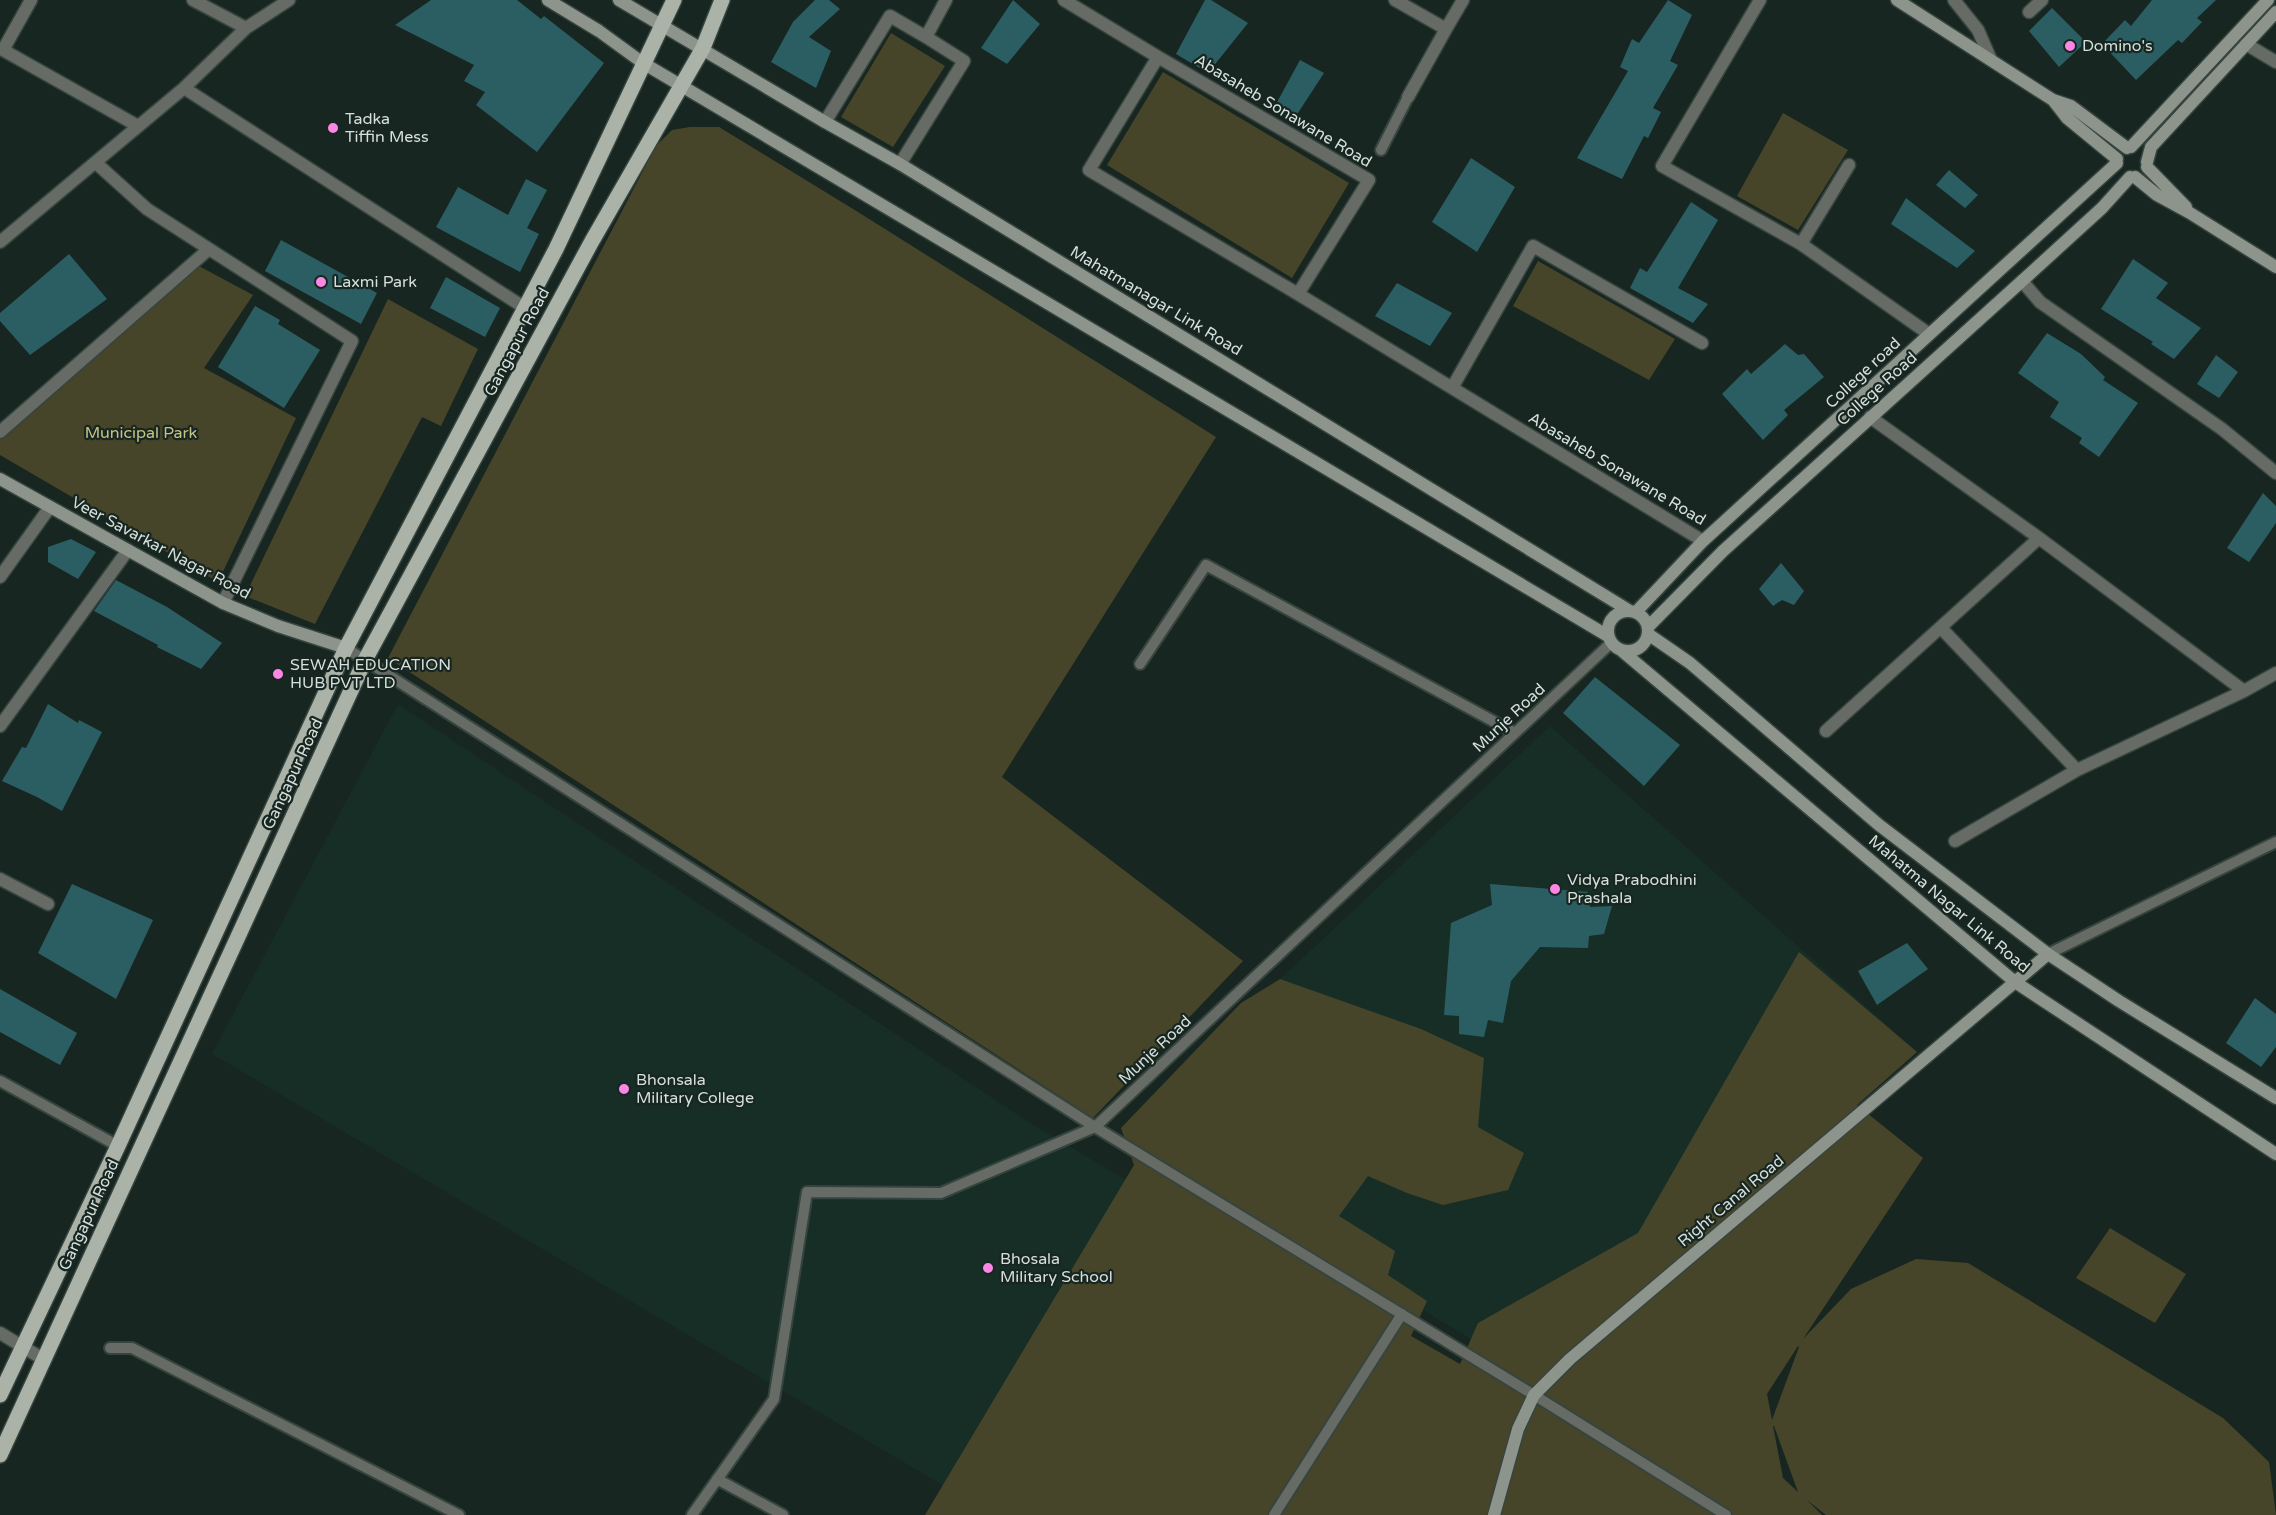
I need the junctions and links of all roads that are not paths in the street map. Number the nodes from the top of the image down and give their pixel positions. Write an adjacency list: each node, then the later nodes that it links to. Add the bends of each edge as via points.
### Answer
1 (32, 0): 34 (street, via 3,50)
2 (193, 0): 20 (street)
3 (288, 0): 20 (street)
4 (548, 0): 28 (main road)
5 (619, 0): 19 (main road, Mahatmanagar Link Road)
6 (674, 0): 19 (main road, Gangapur Road)
7 (722, 0): 24 (main road, Gangapur Road)
8 (946, 0): 22 (street)
9 (1064, 0): 25 (street, Abasaheb Sonawane Road)
10 (1395, 0): 21 (street)
11 (1464, 0): 21 (street)
12 (1760, 0): 45 (street, via 1662,166)
13 (1897, 0): 26 (main road)
14 (1954, 0): 26 (street, via 1978,30)
15 (2042, 0): 17 (street)
16 (2268, 0): 35 (main road)
17 (2029, 12)
18 (2276, 12): 23 (main road)
19 (662, 25): 24 (main road, Mahatmanagar Link Road); 28 (main road, Gangapur Road)
20 (246, 28): 30 (street)
21 (1446, 29): 31 (street)
22 (926, 37): 33 (street, via 890,16); 39 (street, via 964,61)
23 (2246, 44): 27 (street); 40 (main road, via 2151,147)
24 (703, 48): 29 (main road, Gangapur Road); 33 (main road, Mahatmanagar Link Road)
25 (1158, 57): 49 (street, Abasaheb Sonawane Road, via 1089,170); 49 (street, Abasaheb Sonawane Road, via 1369,180)
26 (1991, 60): 32 (main road)
27 (2276, 62)
28 (643, 63): 29 (main road); 50 (main road, Gangapur Road)
29 (680, 85): 67 (main road); 70 (main road, Gangapur Road)
30 (184, 88): 34 (street); 50 (street)
31 (1408, 97): 36 (lane)
32 (2053, 100): 35 (main road, via 2071,106); 37 (main road, via 2067,118)
33 (825, 122): 39 (main road, Mahatmanagar Link Road)
34 (138, 126): 38 (street)
35 (2129, 147): 37 (main road, via 2119,154); 40 (main road, via 2144,153)
36 (1381, 150)
37 (2117, 161): 42 (main road, via 2121,173); 51 (main road, College road)
38 (96, 163): 44 (street); 46 (street, via 147,209)
39 (900, 164): 64 (main road, Mahatmanagar Link Road)
40 (2147, 164): 42 (main road, via 2144,172); 43 (main road)
41 (1849, 165): 45 (street)
42 (2133, 177): 43 (main road); 48 (main road, College Road)
43 (2190, 213): 47 (main road)
44 (0, 242)
45 (1801, 244): 51 (street)
46 (209, 249): 55 (street); 63 (street, via 352,341)
47 (2276, 267)
48 (2022, 281): 54 (main road, College Road); 56 (street, via 2040,302 2222,429)
49 (1298, 294): 53 (street, Abasaheb Sonawane Road)
50 (525, 308): 68 (main road, Gangapur Road)
51 (1929, 334): 60 (main road, College road)
52 (1702, 343): 53 (street, via 1533,246)
53 (1452, 388): 60 (street, Abasaheb Sonawane Road)
54 (1870, 417): 59 (street); 66 (main road, College Road, via 1723,551)
55 (0, 432)
56 (2276, 473)
57 (0, 479): 58 (main road, Veer Savarkar Nagar Road)
58 (50, 507): 61 (main road, Veer Savarkar Nagar Road); 62 (street)
59 (2039, 538): 65 (street); 73 (street)
60 (1703, 541): 64 (main road, College road)
61 (128, 550): 63 (main road, Veer Savarkar Nagar Road); 74 (street)
62 (0, 577)
63 (223, 603): 68 (main road, Veer Savarkar Nagar Road)
64 (1633, 611): 66 (main road, via 1646,620); 67 (main road, via 1623,611 1612,618)
65 (1941, 628): 75 (street); 77 (street)
66 (1648, 631): 69 (main road, via 1642,646); 82 (main road, Mahatma Nagar Link Road, via 1879,825)
67 (1610, 640): 69 (main road); 76 (lane, Munje Road)
68 (346, 648): 70 (lane); 87 (main road, Gangapur Road)
69 (1622, 651): 83 (main road, Mahatma Nagar Link Road)
70 (365, 660): 86 (lane); 93 (main road, Gangapur Road)
71 (1140, 664): 76 (lane, via 1206,565)
72 (2276, 673): 73 (street)
73 (2244, 692): 77 (street)
74 (0, 726)
75 (1826, 731)
76 (1515, 733): 86 (lane, Munje Road)
77 (2077, 770): 78 (street)
78 (1955, 841)
79 (2276, 842): 82 (lane)
80 (0, 879): 81 (street)
81 (48, 904)
82 (2048, 954): 83 (main road, Right Canal Road); 85 (main road, Mahatma Nagar Link Road)
83 (2015, 982): 88 (main road, Mahatma Nagar Link Road); 95 (main road, Right Canal Road, via 1570,1359)
84 (0, 1081): 87 (lane)
85 (2276, 1098)
86 (1095, 1127): 89 (lane); 97 (lane, Munje Road, via 941,1193 807,1192 774,1399)
87 (118, 1146): 91 (main road, Gangapur Road)
88 (2276, 1154)
89 (1402, 1314): 95 (lane); 101 (lane)
90 (0, 1333): 91 (street)
91 (24, 1346): 93 (street); 94 (main road, Gangapur Road)
92 (110, 1348): 98 (lane, via 132,1348)
93 (43, 1359): 96 (main road, Gangapur Road)
94 (0, 1395)
95 (1534, 1395): 102 (main road, Right Canal Road, via 1518,1429); 103 (lane)
96 (0, 1455)
97 (717, 1479): 99 (lane); 100 (lane)
98 (459, 1515)
99 (692, 1515)
100 (783, 1515)
101 (1274, 1515)
102 (1494, 1515)
103 (1726, 1515)

